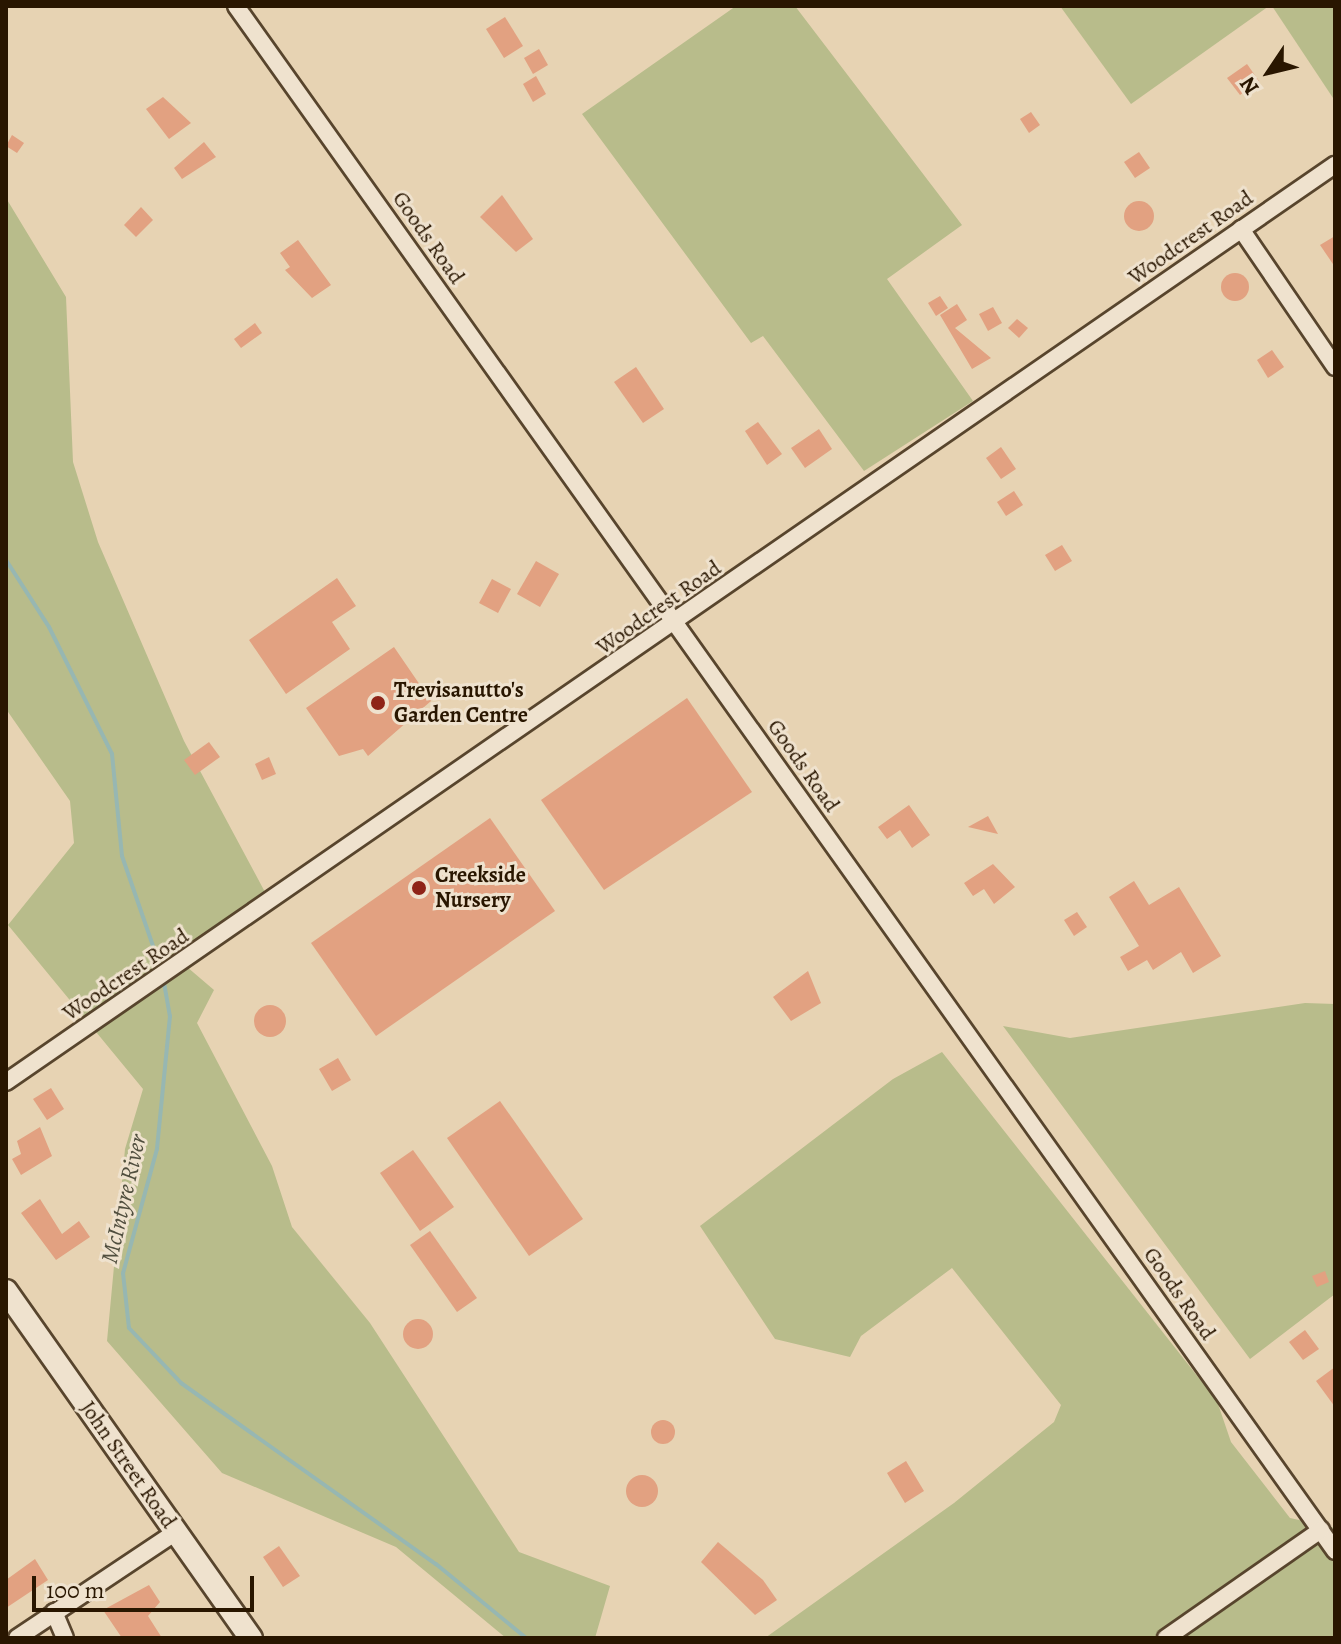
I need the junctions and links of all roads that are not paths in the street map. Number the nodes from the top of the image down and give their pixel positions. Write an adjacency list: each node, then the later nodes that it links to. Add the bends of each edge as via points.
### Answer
1 (236, 6): 5 (street, Goods Road)
2 (1335, 165): 3 (street, Woodcrest Road)
3 (1241, 229): 4 (street); 5 (street, Woodcrest Road)
4 (1335, 367)
5 (675, 624): 6 (street, Woodcrest Road); 8 (street, Goods Road)
6 (6, 1082)
7 (6, 1291): 9 (main road, John Street Road)
8 (1321, 1530): 10 (street, Goods Road); 15 (street)
9 (176, 1532): 11 (street); 14 (main road, John Street Road)
10 (1335, 1551)
11 (54, 1612): 12 (street); 13 (street)
12 (17, 1638)
13 (65, 1638)
14 (251, 1638)
15 (1166, 1638)

